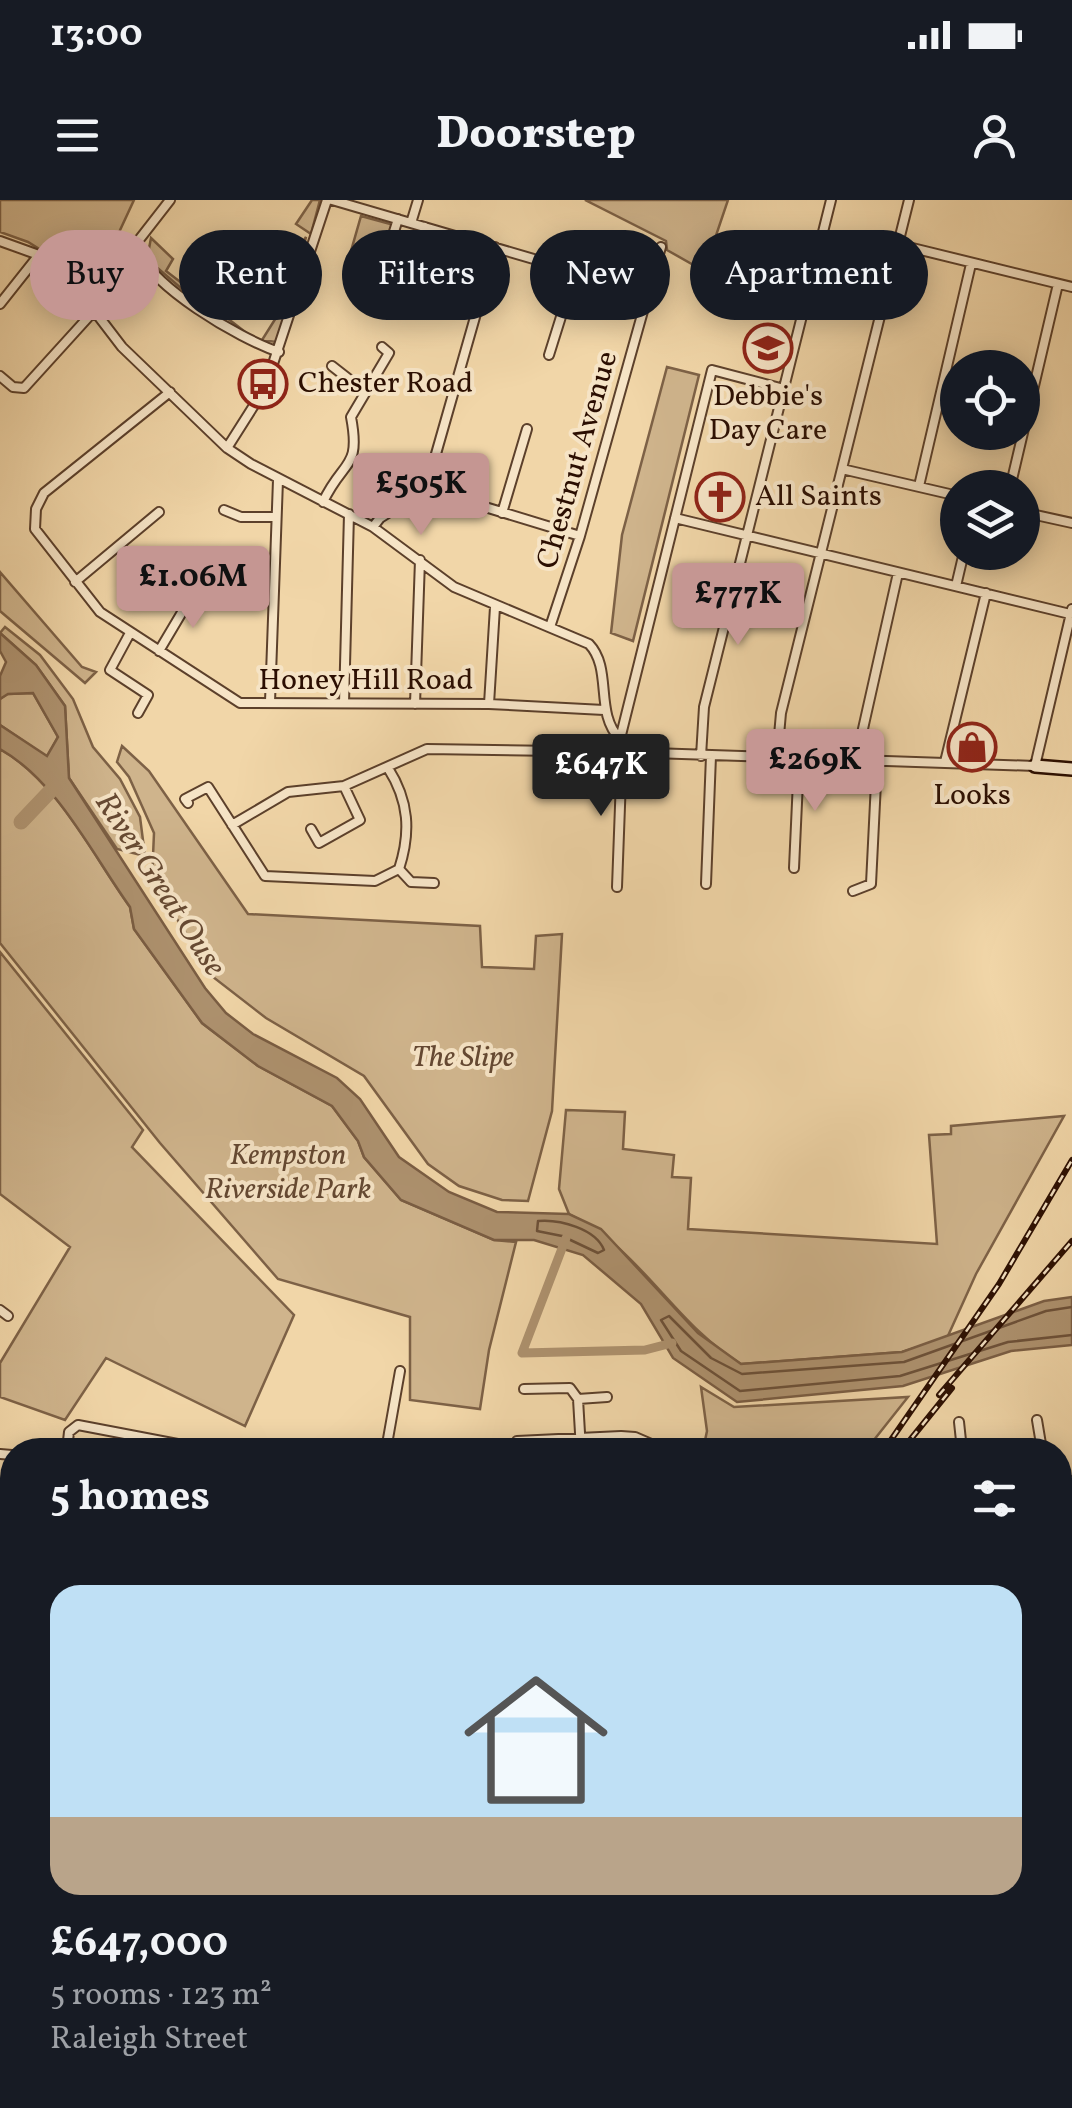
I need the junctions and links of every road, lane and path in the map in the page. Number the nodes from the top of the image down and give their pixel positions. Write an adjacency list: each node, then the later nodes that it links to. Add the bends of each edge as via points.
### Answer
1 (170, 200): 28 (street, via 134,245 140,260 212,318)
2 (329, 200): 6 (street); 28 (street)
3 (418, 200): 7 (street)
4 (831, 200): 32 (street)
5 (908, 200): 12 (street)
6 (398, 219): 7 (street); 9 (street)
7 (411, 222): 8 (street)
8 (424, 227): 10 (street); 11 (street)
9 (394, 230)
10 (423, 230)
11 (435, 230)
12 (900, 230)
13 (0, 241): 14 (street)
14 (30, 253)
15 (928, 253): 16 (street)
16 (971, 264): 18 (street); 40 (street)
17 (30, 266): 20 (street)
18 (1058, 284): 19 (street); 38 (street)
19 (1072, 287)
20 (0, 304)
21 (87, 320): 31 (street, via 24,388)
22 (102, 320): 34 (street)
23 (474, 320): 41 (street)
24 (560, 320): 29 (street)
25 (642, 320): 54 (street, Chestnut Avenue)
26 (878, 320): 37 (street)
27 (386, 350): 33 (street)
28 (279, 352): 36 (street)
29 (549, 356)
30 (332, 366): 33 (street)
31 (0, 376)
32 (784, 389): 50 (street, via 712,370); 53 (street)
33 (364, 391): 43 (street, via 351,417 357,448)
34 (170, 392): 36 (street); 59 (street, Honey Hill Road, via 44,493 35,529)
35 (528, 429): 46 (street)
36 (227, 448): 39 (street)
37 (842, 468): 40 (street); 55 (street)
38 (1014, 470)
39 (278, 480): 43 (street); 49 (street)
40 (919, 486): 42 (street)
41 (426, 489): 46 (street); 52 (street)
42 (940, 491)
43 (323, 502): 47 (street)
44 (225, 509): 49 (street, via 241,517)
45 (159, 512): 59 (street)
46 (502, 513): 54 (street)
47 (348, 514): 52 (street); 69 (street)
48 (1040, 516): 51 (street)
49 (274, 517): 68 (street)
50 (675, 518): 53 (street); 73 (street)
51 (1072, 523)
52 (373, 527): 56 (street)
53 (747, 535): 55 (street); 77 (street, via 704,707)
54 (580, 536): 65 (street, Chestnut Avenue)
55 (820, 554): 58 (street); 78 (street, via 781,713)
56 (420, 560): 63 (street); 70 (street)
57 (960, 570): 60 (street)
58 (898, 574): 60 (street); 80 (street)
59 (75, 582): 66 (street, Honey Hill Road)
60 (956, 586): 62 (street)
61 (194, 592): 67 (street)
62 (986, 592): 64 (street); 82 (street)
63 (495, 607): 65 (street); 71 (street)
64 (1071, 612): 83 (street)
65 (550, 627): 72 (street, via 595,650)
66 (130, 633): 67 (street, Honey Hill Road); 74 (street, via 110,670 148,695)
67 (159, 650): 68 (street, Honey Hill Road, via 240,702)
68 (270, 702): 69 (street, Honey Hill Road)
69 (344, 703): 70 (street, Honey Hill Road)
70 (415, 704): 71 (street, Honey Hill Road)
71 (489, 704): 72 (street, Honey Hill Road)
72 (604, 708): 73 (street, Honey Hill Road); 75 (street)
73 (628, 710): 75 (street)
74 (138, 713)
75 (620, 739): 76 (street)
76 (622, 752): 77 (street); 84 (street, via 439,748); 94 (street)
77 (706, 756): 78 (street); 93 (street)
78 (777, 758): 79 (street)
79 (799, 760): 80 (street); 90 (street)
80 (856, 760): 81 (street)
81 (877, 762): 82 (street); 95 (street, via 871,884)
82 (945, 762): 83 (street)
83 (1035, 766): 85 (street)
84 (388, 768): 86 (street); 91 (street, via 403,792 408,841)
85 (1072, 769)
86 (344, 786): 88 (street, via 288,792); 89 (street, via 360,820 319,843)
87 (188, 804): 88 (street, via 185,799 208,786)
88 (232, 825): 91 (street, via 258,869 273,878 375,881)
89 (311, 829)
90 (794, 868)
91 (399, 869): 92 (street, via 411,882)
92 (434, 884)
93 (706, 884)
94 (617, 888)
95 (853, 891)
96 (400, 1372): 104 (street)
97 (524, 1389): 99 (street, via 570,1388)
98 (607, 1397): 99 (street)
99 (578, 1398): 105 (street)
100 (1036, 1420): 108 (street)
101 (959, 1422): 107 (street)
102 (68, 1438): 103 (street, via 78,1425)
103 (130, 1438)
104 (388, 1438)
105 (580, 1438): 106 (street)
106 (640, 1438)
107 (961, 1438)
108 (1040, 1438)

